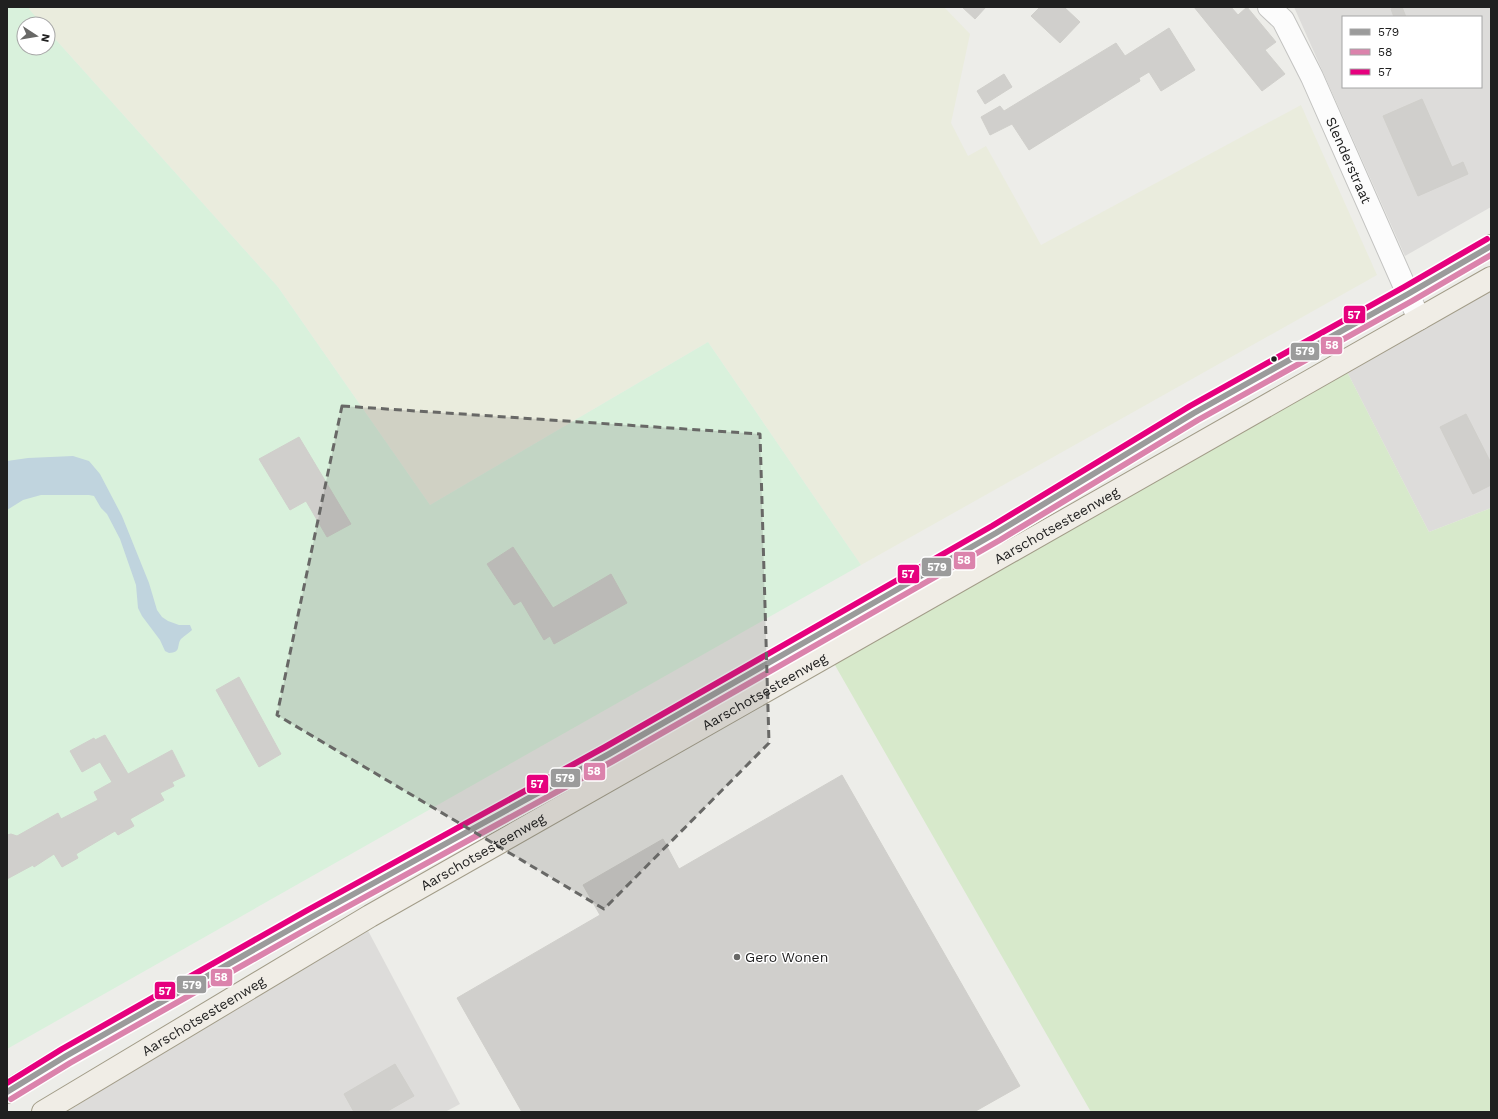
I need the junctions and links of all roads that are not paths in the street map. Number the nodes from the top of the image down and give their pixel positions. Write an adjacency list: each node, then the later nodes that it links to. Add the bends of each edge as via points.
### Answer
1 (1269, 7): 4 (street, Slenderstraat, via 1283,20 1312,77)
2 (1491, 246): 4 (main road, Aarschotsesteenweg)
3 (1491, 278): 5 (main road, Aarschotsesteenweg)
4 (1408, 294): 5 (street, Slenderstraat); 6 (main road, Aarschotsesteenweg, via 1194,413 996,533 630,742 310,918)
5 (1419, 319): 7 (main road, Aarschotsesteenweg, via 370,916)
6 (7, 1092)
7 (43, 1112)

